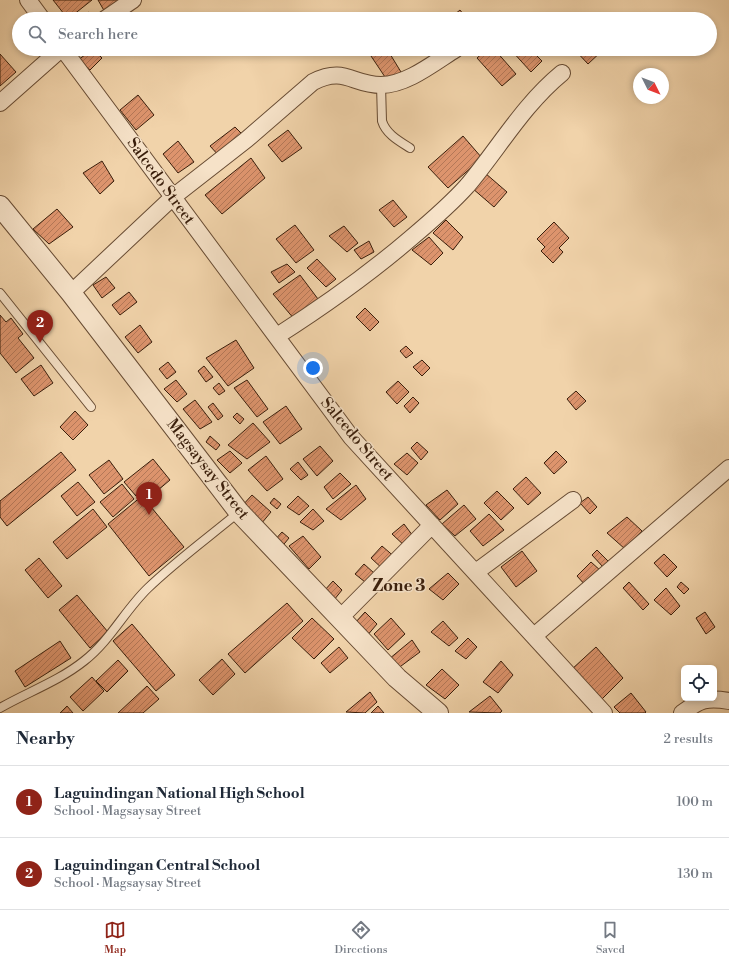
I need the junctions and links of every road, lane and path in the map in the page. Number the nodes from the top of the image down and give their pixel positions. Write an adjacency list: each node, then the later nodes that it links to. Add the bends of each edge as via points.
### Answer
1 (28, 0): 3 (street)
2 (133, 0): 4 (street)
3 (37, 12)
4 (115, 12)
5 (54, 56): 10 (street)
6 (67, 56): 12 (street, Salcedo Street)
7 (444, 56): 9 (street, via 396,83)
8 (562, 73): 16 (street, via 530,103 466,186 433,219 376,268)
9 (381, 85): 11 (lane, via 384,127 387,132); 12 (street, via 341,75 325,76 313,82 246,140)
10 (0, 103)
11 (410, 148)
12 (172, 197): 15 (street); 16 (street, Salcedo Street)
13 (0, 206): 15 (street, Magsaysay Street)
14 (0, 293): 17 (lane)
15 (72, 293): 20 (street, Magsaysay Street)
16 (277, 336): 21 (street, Salcedo Street, via 351,437)
17 (91, 407)
18 (729, 468): 24 (street)
19 (573, 500): 22 (street)
20 (239, 512): 23 (street, Magsaysay Street); 26 (lane, via 148,588 121,623 86,660 68,674)
21 (432, 524): 22 (street, Salcedo Street); 23 (street)
22 (476, 572): 24 (street, Salcedo Street)
23 (340, 618): 27 (street, Magsaysay Street, via 397,678)
24 (534, 636): 28 (street, Salcedo Street)
25 (729, 701): 29 (street, via 706,699)
26 (0, 708)
27 (438, 713)
28 (604, 713)
29 (682, 713)

